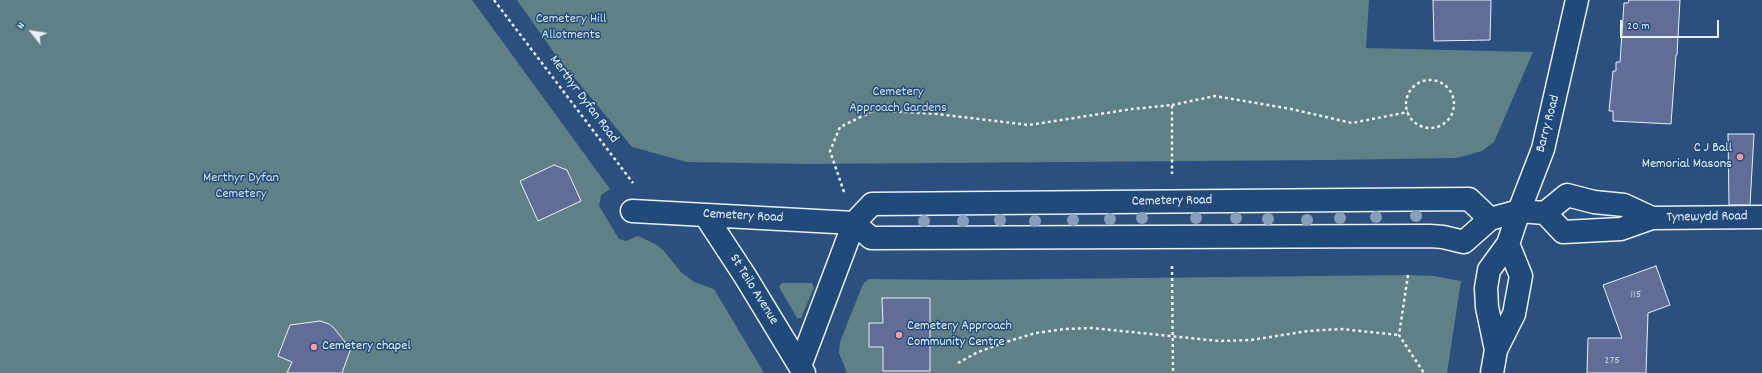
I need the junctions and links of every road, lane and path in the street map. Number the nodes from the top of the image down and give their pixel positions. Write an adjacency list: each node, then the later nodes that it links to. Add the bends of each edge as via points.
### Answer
1 (494, 0): 8 (path, Merthyr Dyfan Road)
2 (1577, 0): 7 (street, Barry Road, via 1543,149)
3 (1172, 104): 4 (path, via 1215,96 1291,108 1352,123); 5 (path); 14 (path, via 1029,125 937,114 875,110 840,127 830,151)
4 (1408, 112): 4 (path, via 1407,97 1416,85 1422,82 1437,81 1444,84 1453,97 1452,113 1441,125 1425,127 1412,119)
5 (1172, 178)
6 (632, 211): 8 (street, Cemetery Road)
7 (1519, 211): 9 (street); 13 (street); 15 (street, Barry Road)
8 (654, 213): 10 (street, Cemetery Road)
9 (1545, 213): 12 (street, Tynewydd Road, via 1567,195 1594,202 1624,205); 12 (street, Tynewydd Road, via 1562,232 1621,229)
10 (705, 215): 14 (street, Cemetery Road); 22 (street, St Teilo Avenue)
11 (1762, 217): 12 (street, Tynewydd Road)
12 (1652, 218)
13 (1490, 219): 14 (street, via 1464,242 1430,236 871,238); 14 (street, Cemetery Road, via 1469,199 1327,199 872,204)
14 (854, 223): 22 (street, St Teilo Avenue)
15 (1508, 244): 20 (street, Barry Road, via 1489,270 1486,288 1487,307); 20 (street, Barry Road, via 1521,276 1514,314)
16 (1172, 265): 18 (path)
17 (1408, 275): 19 (path)
18 (1174, 335): 19 (path, via 1219,341 1251,340 1308,331 1341,329); 21 (path, via 1092,328 1043,332 990,348); 23 (path)
19 (1399, 335): 24 (path)
20 (1496, 350): 25 (street, Barry Road)
21 (958, 363)
22 (802, 370)
23 (1173, 373)
24 (1424, 373)
25 (1492, 373)

